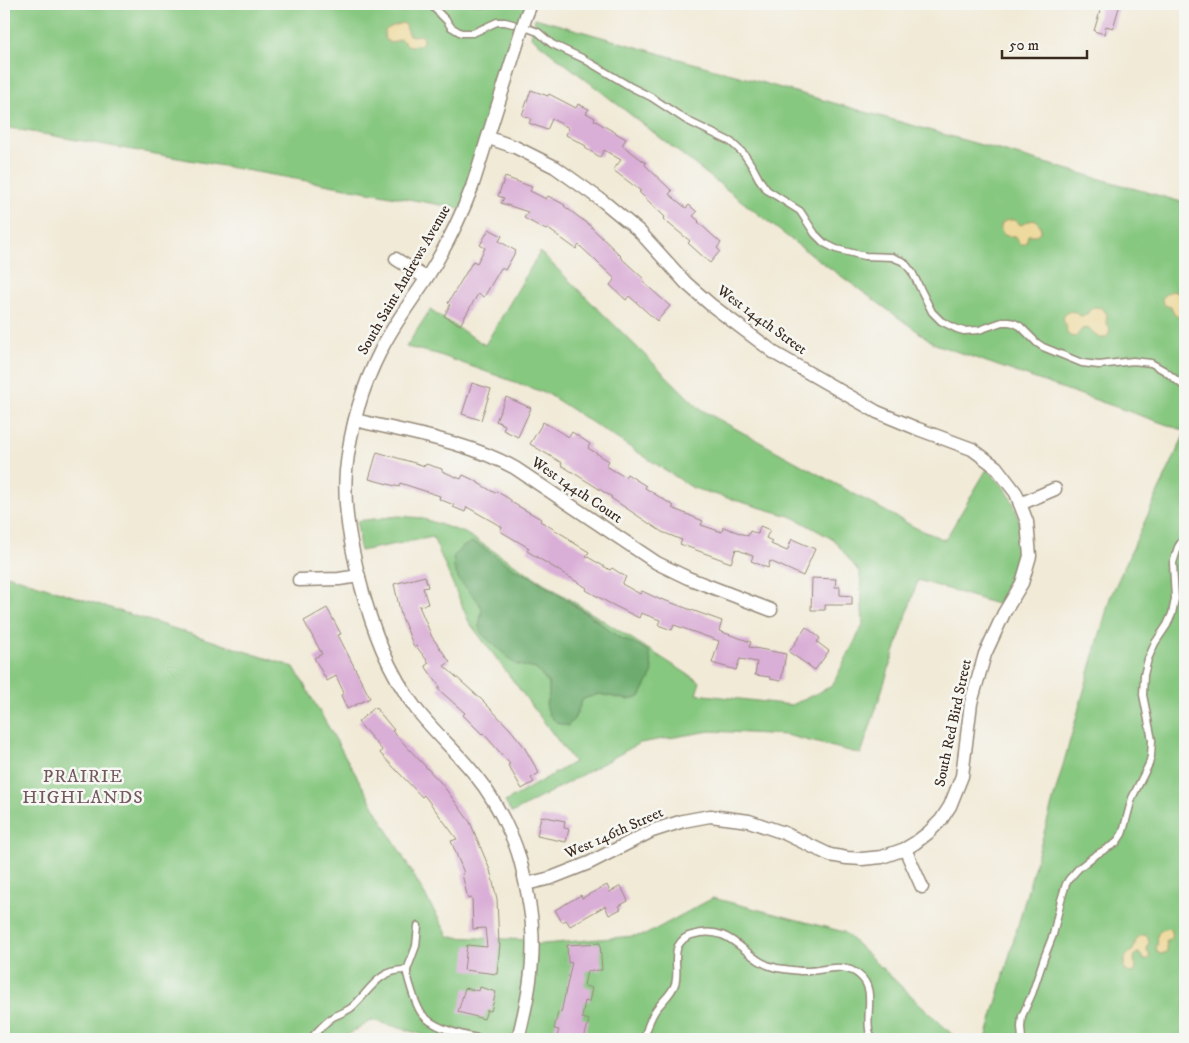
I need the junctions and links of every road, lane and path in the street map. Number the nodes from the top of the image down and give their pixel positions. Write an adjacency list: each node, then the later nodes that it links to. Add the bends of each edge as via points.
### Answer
1 (430, 4): 3 (lane, via 461,33 473,33 497,22)
2 (528, 8): 5 (street, South Saint Andrews Avenue)
3 (513, 24)
4 (530, 29): 8 (lane, via 730,142 744,154 767,190 800,211 824,243 852,253 892,257 904,262 932,312 941,321 964,330 979,330 1009,322 1020,326 1043,347 1082,362 1099,365 1134,361 1151,363)
5 (488, 138): 7 (street, South Saint Andrews Avenue, via 464,209); 11 (street, West 144th Street, via 555,167 604,202 639,231 686,283 776,354 877,412 972,449 996,467 1016,493)
6 (396, 259): 7 (street)
7 (426, 278): 9 (street, South Saint Andrews Avenue, via 381,350)
8 (1185, 387)
9 (355, 420): 13 (street, South Saint Andrews Avenue, via 345,491 349,532); 15 (street, West 144th Court, via 468,447 500,460 657,562 688,578)
10 (1055, 489): 11 (street)
11 (1020, 504): 16 (street, South Red Bird Street, via 1027,522 1030,556 1022,583 985,654 971,703 962,776 941,820)
12 (1185, 536): 26 (lane, via 1173,563 1175,598 1172,614 1155,643 1144,675 1143,695 1152,740 1149,764 1132,798 1122,834 1116,843 1094,856 1066,884 1054,935 1022,1016)
13 (359, 576): 14 (street); 17 (street, South Saint Andrews Avenue, via 373,626 398,682 419,712 477,777 496,806 516,848)
14 (299, 580)
15 (771, 610)
16 (905, 849): 17 (street, West 146th Street, via 882,857 847,858 830,855 749,821 710,816 652,831 590,863); 18 (street)
17 (526, 884): 23 (street, South Saint Andrews Avenue, via 533,945)
18 (922, 887)
19 (418, 926): 20 (lane, via 416,946)
20 (407, 970): 21 (lane, via 399,969 380,977 351,1008 332,1018); 22 (lane, via 421,1014 456,1032)
21 (310, 1039)
22 (483, 1039)
23 (518, 1039)
24 (644, 1039): 25 (lane, via 651,1017 677,978 678,946 688,936 706,932 723,935 774,967 804,971 838,968 859,974 870,997 869,1030)
25 (873, 1039)
26 (1022, 1039)

